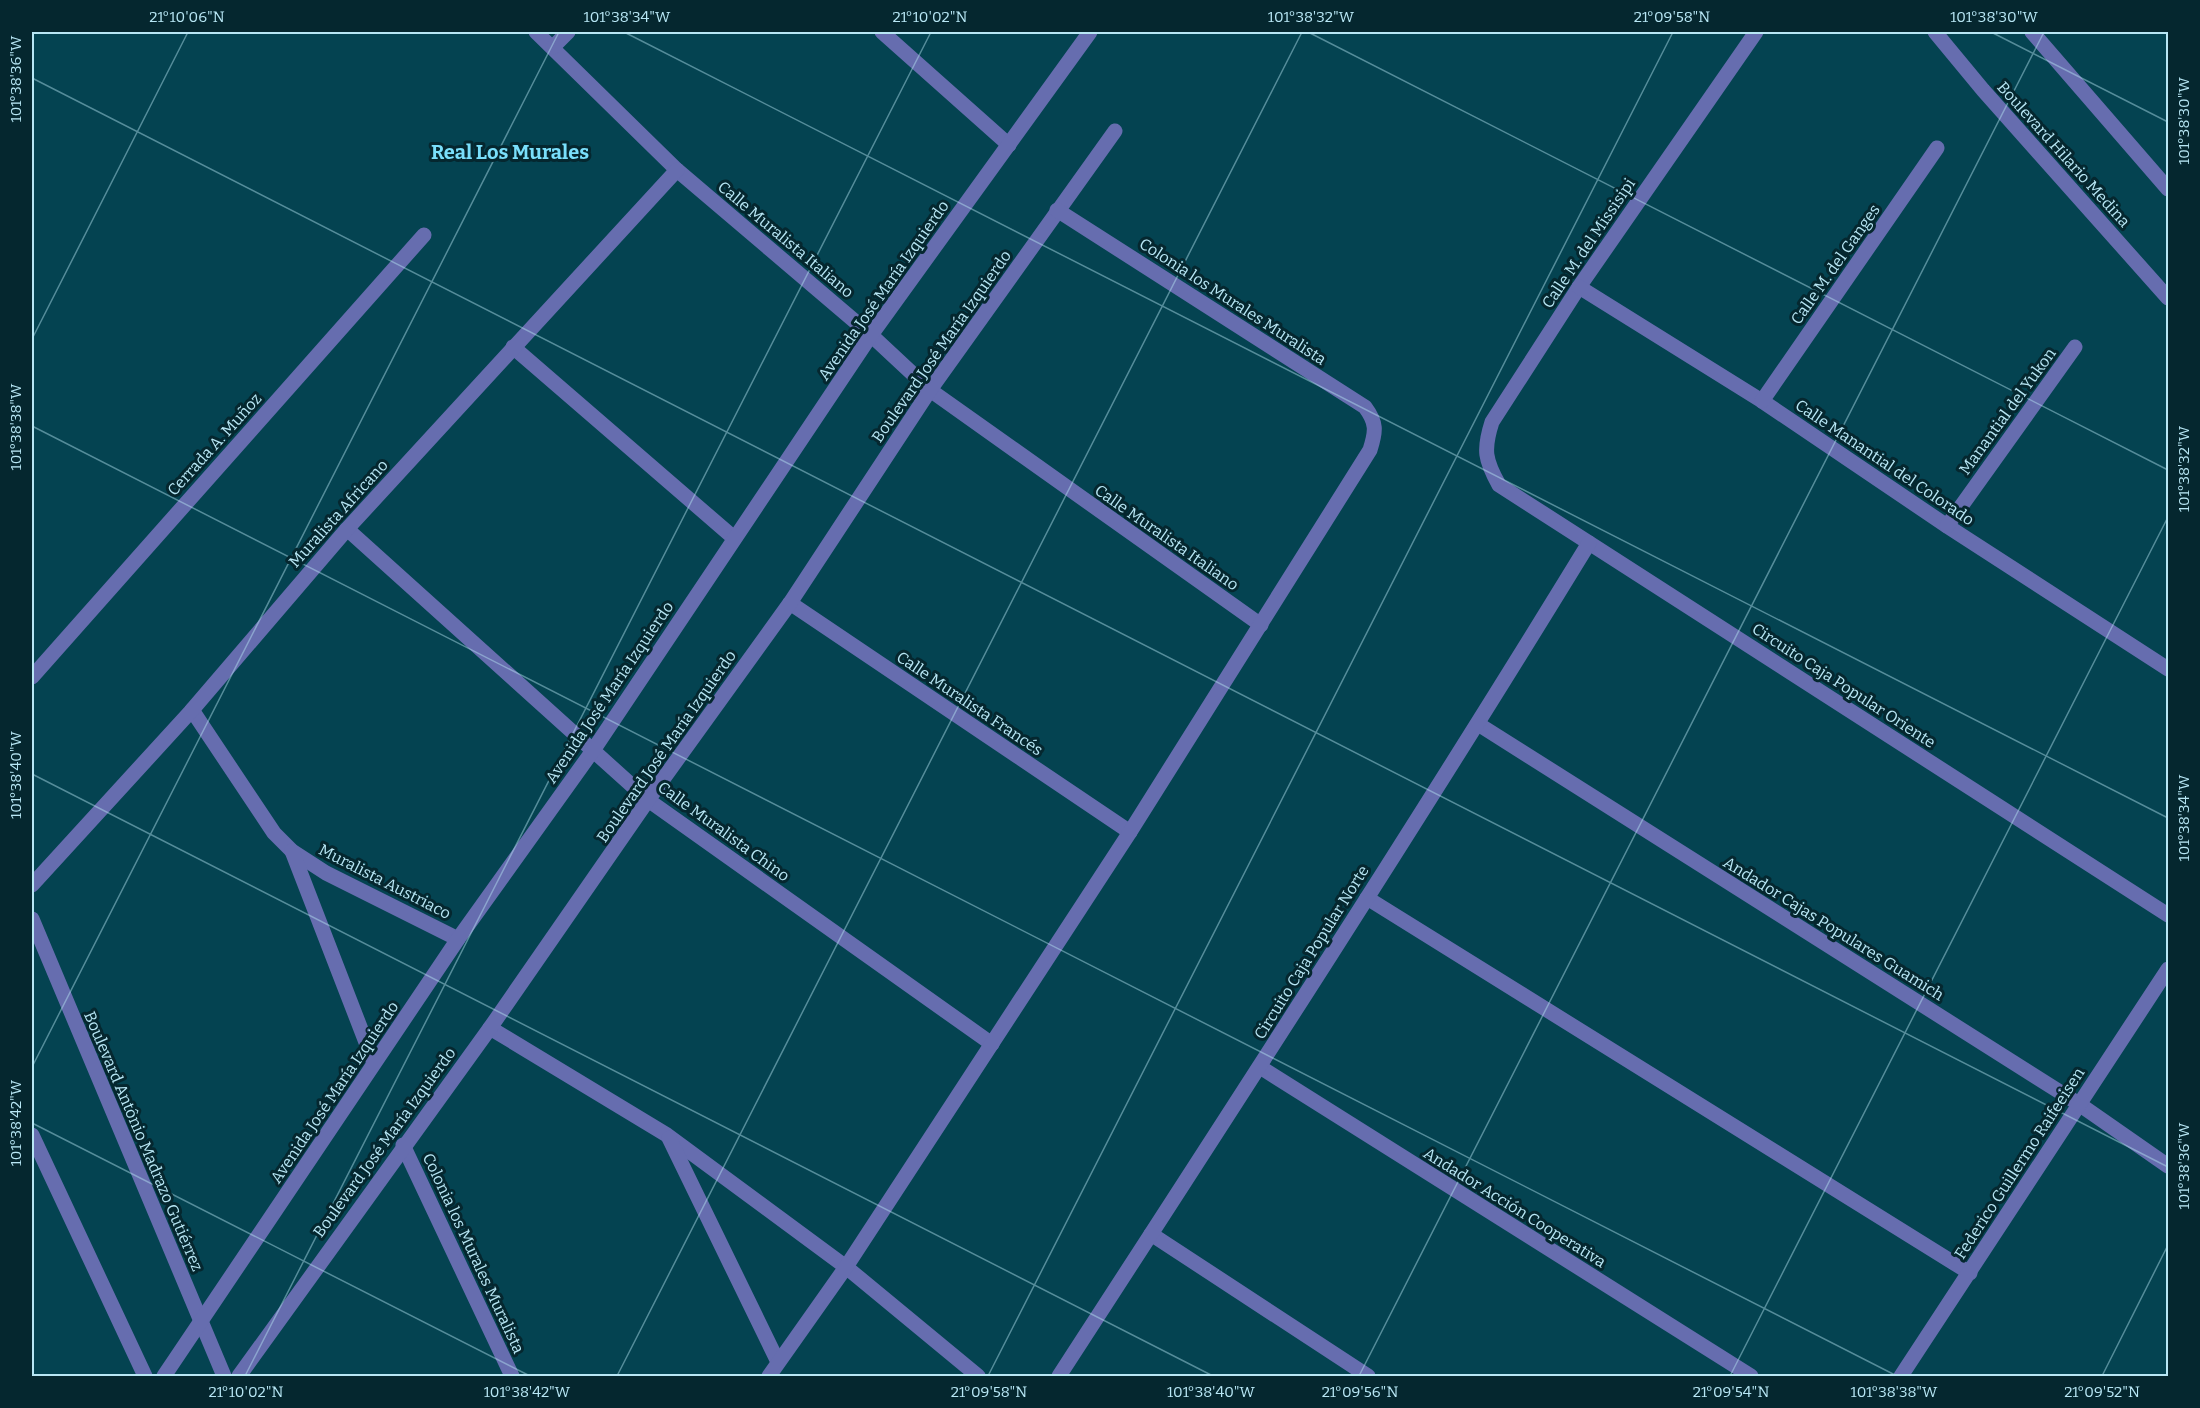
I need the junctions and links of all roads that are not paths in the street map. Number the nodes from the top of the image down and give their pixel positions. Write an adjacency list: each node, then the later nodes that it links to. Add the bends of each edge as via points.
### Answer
1 (536, 32): 8 (street, Calle Muralista Italiano)
2 (568, 32): 8 (street)
3 (882, 32): 10 (street)
4 (1090, 32): 10 (street, Avenida José María Izquierdo)
5 (1756, 32): 16 (street, Calle M. del Missisipi)
6 (1935, 32): 17 (street, Boulevard Hilario Medina)
7 (2032, 32): 13 (street)
8 (553, 47): 12 (street, Calle Muralista Italiano)
9 (1115, 131): 14 (street, Boulevard José María Izquierdo)
10 (1009, 145): 18 (street, Avenida José María Izquierdo)
11 (1937, 148): 22 (street, Calle M. del Ganges)
12 (677, 170): 18 (street, Calle Muralista Italiano); 19 (street, Muralista Africano)
13 (2169, 189)
14 (1057, 210): 21 (street, Boulevard José María Izquierdo); 29 (street, Colonia los Murales Muralista, via 1365,407 1374,420 1376,432 1370,450)
15 (424, 235): 31 (street, Cerrada A. Muñoz)
16 (1579, 287): 22 (street, Calle Manantial del Colorado); 23 (street, Calle M. del Missisipi, via 1492,422 1486,443 1488,465)
17 (2169, 298)
18 (871, 335): 21 (street, Calle Muralista Italiano); 26 (street, Avenida José María Izquierdo)
19 (513, 347): 25 (street, Muralista Africano); 26 (street)
20 (2075, 347): 24 (street, Manantial del Yukon)
21 (930, 390): 28 (street, Boulevard José María Izquierdo); 29 (street, Calle Muralista Italiano)
22 (1762, 401): 24 (street, Calle Manantial del Colorado)
23 (1500, 485): 27 (street, Circuito Caja Popular Oriente)
24 (1947, 526): 30 (street, Calle Manantial del Colorado)
25 (347, 529): 32 (street, Muralista Africano); 34 (street, Calle Muralista Chino)
26 (734, 538): 34 (street, Avenida José María Izquierdo)
27 (1589, 543): 33 (street, Circuito Caja Popular Norte); 40 (street, Circuito Caja Popular Oriente)
28 (790, 603): 35 (street, Boulevard José María Izquierdo); 36 (street, Calle Muralista Francés)
29 (1261, 625): 36 (street)
30 (2169, 669)
31 (32, 677)
32 (192, 710): 37 (street, Muralista Austriaco, via 274,833); 38 (street, Muralista Africano)
33 (1478, 724): 39 (street, Circuito Caja Popular Norte); 48 (street, Andador Cajas Populares Guamich)
34 (594, 749): 35 (street, Calle Muralista Chino); 42 (street, Avenida José María Izquierdo)
35 (648, 800): 44 (street, Boulevard José María Izquierdo); 45 (street, Calle Muralista Chino)
36 (1130, 832): 45 (street)
37 (292, 851): 42 (street, Muralista Austriaco, via 326,873); 46 (street)
38 (32, 885)
39 (1366, 898): 47 (street, Circuito Caja Popular Norte); 55 (street)
40 (2169, 915)
41 (32, 920): 56 (street, Boulevard Antônio Madrazo Gutiérrez)
42 (458, 939): 46 (street, Avenida José María Izquierdo)
43 (2169, 969): 48 (street, Federico Guillermo Raifeeisen)
44 (490, 1028): 50 (street); 51 (street, Boulevard José María Izquierdo)
45 (992, 1044): 54 (street)
46 (374, 1063): 56 (street, Avenida José María Izquierdo)
47 (1260, 1068): 53 (street, Circuito Caja Popular Norte); 67 (street, Andador Acción Cooperativa)
48 (2079, 1104): 52 (street, Andador Cajas Populares Guamich); 55 (street, Federico Guillermo Raifeeisen)
49 (32, 1135): 58 (street)
50 (667, 1135): 54 (street); 57 (street)
51 (403, 1145): 61 (street, Boulevard José María Izquierdo); 62 (street, Colonia los Murales Muralista)
52 (2169, 1166)
53 (1151, 1234): 65 (street, Circuito Caja Popular Norte); 66 (street)
54 (846, 1267): 57 (street); 64 (street)
55 (1970, 1273): 68 (street, Federico Guillermo Raifeeisen)
56 (202, 1323): 59 (street, Avenida José María Izquierdo); 60 (street, Boulevard Antônio Madrazo Gutiérrez)
57 (778, 1362): 63 (street)
58 (145, 1377)
59 (164, 1377)
60 (224, 1377)
61 (238, 1377)
62 (512, 1377)
63 (769, 1377)
64 (978, 1377)
65 (1059, 1377)
66 (1368, 1377)
67 (1751, 1377)
68 (1901, 1377)

